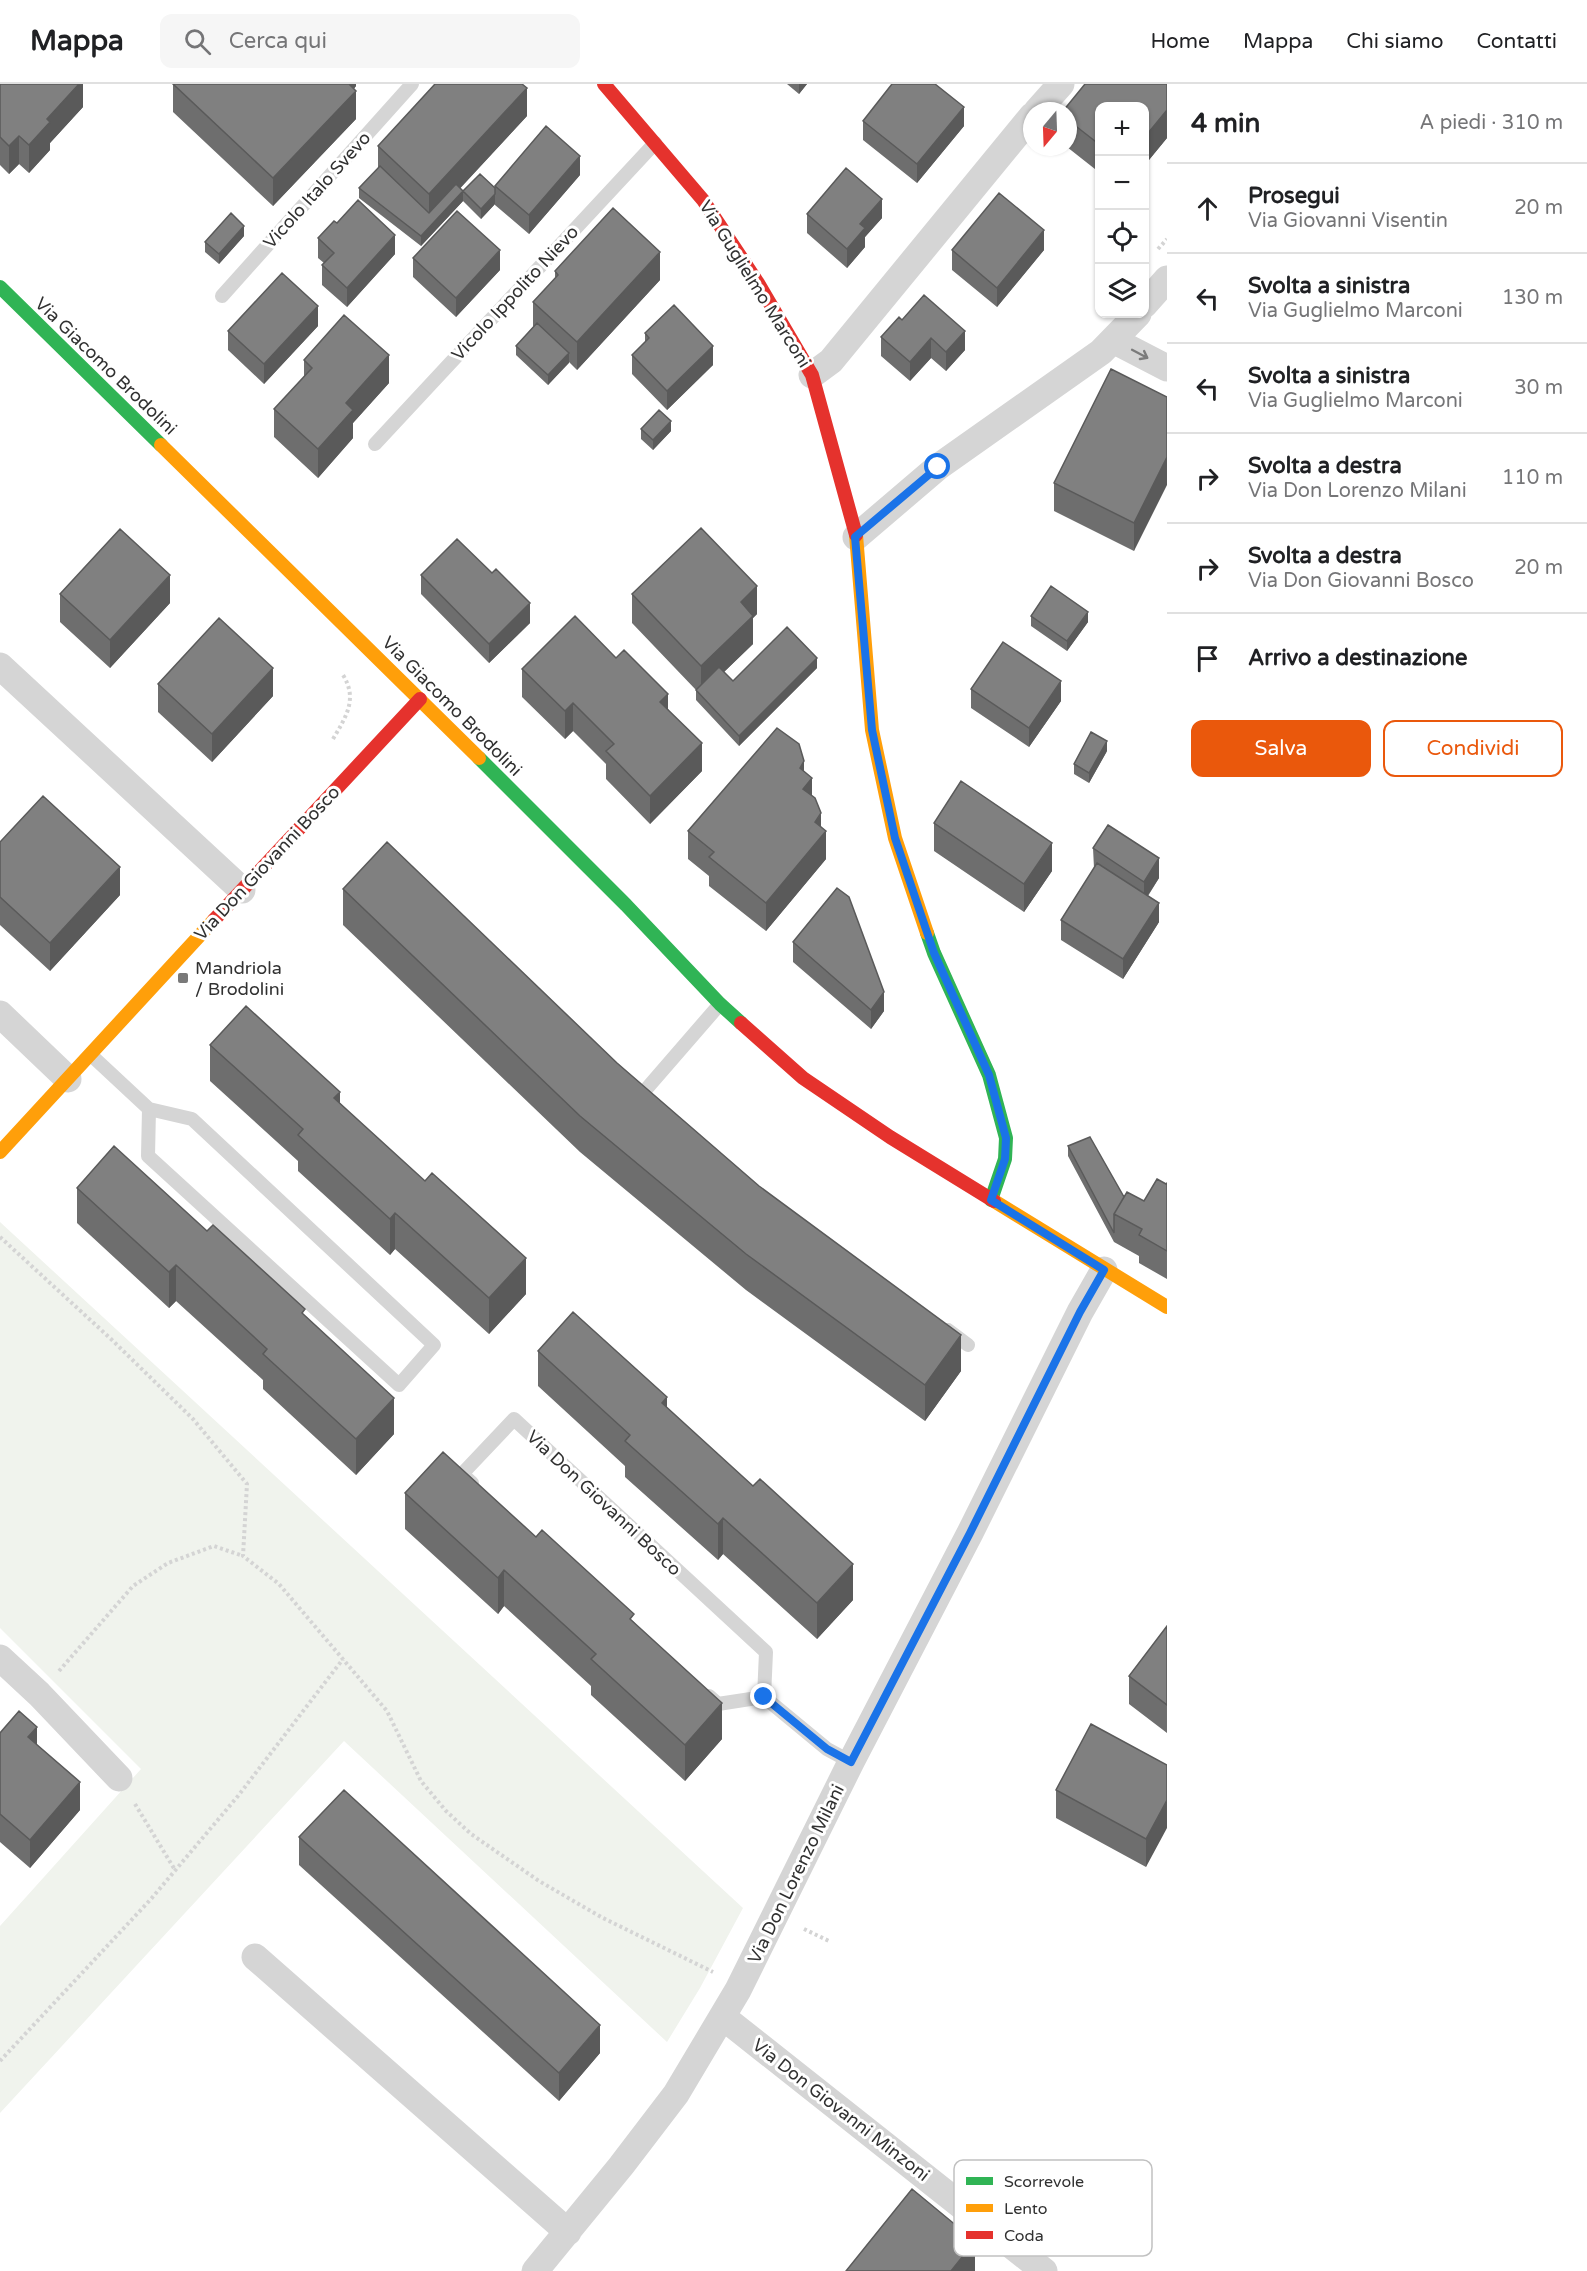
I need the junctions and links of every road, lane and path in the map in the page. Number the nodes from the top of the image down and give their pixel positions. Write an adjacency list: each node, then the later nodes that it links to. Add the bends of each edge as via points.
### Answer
1 (412, 84): 9 (lane, Vicolo Italo Svevo)
2 (604, 84): 6 (street, Via Guglielmo Marconi)
3 (1060, 84): 4 (street)
4 (1045, 102)
5 (1023, 127): 14 (street, Via Guglielmo Marconi, via 831,361)
6 (655, 143): 14 (street, Via Guglielmo Marconi, via 703,200); 15 (lane, Vicolo Ippolito Nievo)
7 (1167, 279): 10 (street)
8 (0, 287): 19 (street, Via Giacomo Brodolini)
9 (222, 296)
10 (1149, 299)
11 (1134, 318): 12 (street)
12 (1113, 339): 13 (street, one-way to 13); 16 (street, via 1101,352 938,467)
13 (1167, 368)
14 (812, 375): 16 (street, Via Guglielmo Marconi)
15 (375, 444)
16 (855, 537): 29 (street, Via Guglielmo Marconi, via 872,730 895,838 934,953 989,1075 1006,1138 1005,1159)
17 (0, 666): 21 (street)
18 (339, 669): 20 (path, via 350,687 348,714)
19 (420, 699): 21 (street, Via Don Giovanni Bosco); 22 (street, Via Giacomo Brodolini)
20 (331, 741)
21 (242, 891): 24 (street, Via Don Giovanni Bosco)
22 (720, 1005): 26 (lane); 29 (street, Via Giacomo Brodolini, via 803,1078)
23 (0, 1014): 25 (street)
24 (91, 1054): 25 (street, Via Don Giovanni Bosco); 27 (lane)
25 (68, 1080): 28 (street, Via Don Giovanni Bosco)
26 (642, 1094)
27 (149, 1109): 27 (lane, via 148,1156 399,1385 434,1345 192,1119)
28 (0, 1152)
29 (991, 1200): 31 (street)
30 (0, 1237): 36 (path, via 193,1419 247,1484)
31 (1104, 1270): 32 (street); 42 (street, Via Don Lorenzo Milani)
32 (1167, 1307)
33 (940, 1324): 34 (lane)
34 (968, 1345)
35 (480, 1490): 41 (lane, Via Don Giovanni Bosco, via 462,1474 514,1419 766,1652)
36 (243, 1556): 38 (path, via 279,1584); 40 (path, via 214,1546 168,1563 133,1586)
37 (0, 1658): 40 (street)
38 (343, 1659): 44 (path); 46 (path, via 387,1711 421,1780 471,1834 539,1881)
39 (700, 1688): 41 (lane, via 718,1704)
40 (39, 1694): 43 (street)
41 (764, 1697): 42 (lane, via 827,1749)
42 (851, 1762): 47 (street, Via Don Lorenzo Milani)
43 (119, 1778): 44 (path)
44 (176, 1870): 48 (path)
45 (255, 1957): 50 (street)
46 (719, 1975)
47 (723, 2017): 49 (street, Via Don Giovanni Minzoni); 50 (street, Via Don Lorenzo Milani, via 676,2094)
48 (0, 2061)
49 (954, 2200)
50 (568, 2232): 52 (street, Via Don Lorenzo Milani)
51 (1025, 2256): 53 (street, Via Don Giovanni Minzoni)
52 (535, 2271)
53 (1044, 2271)

